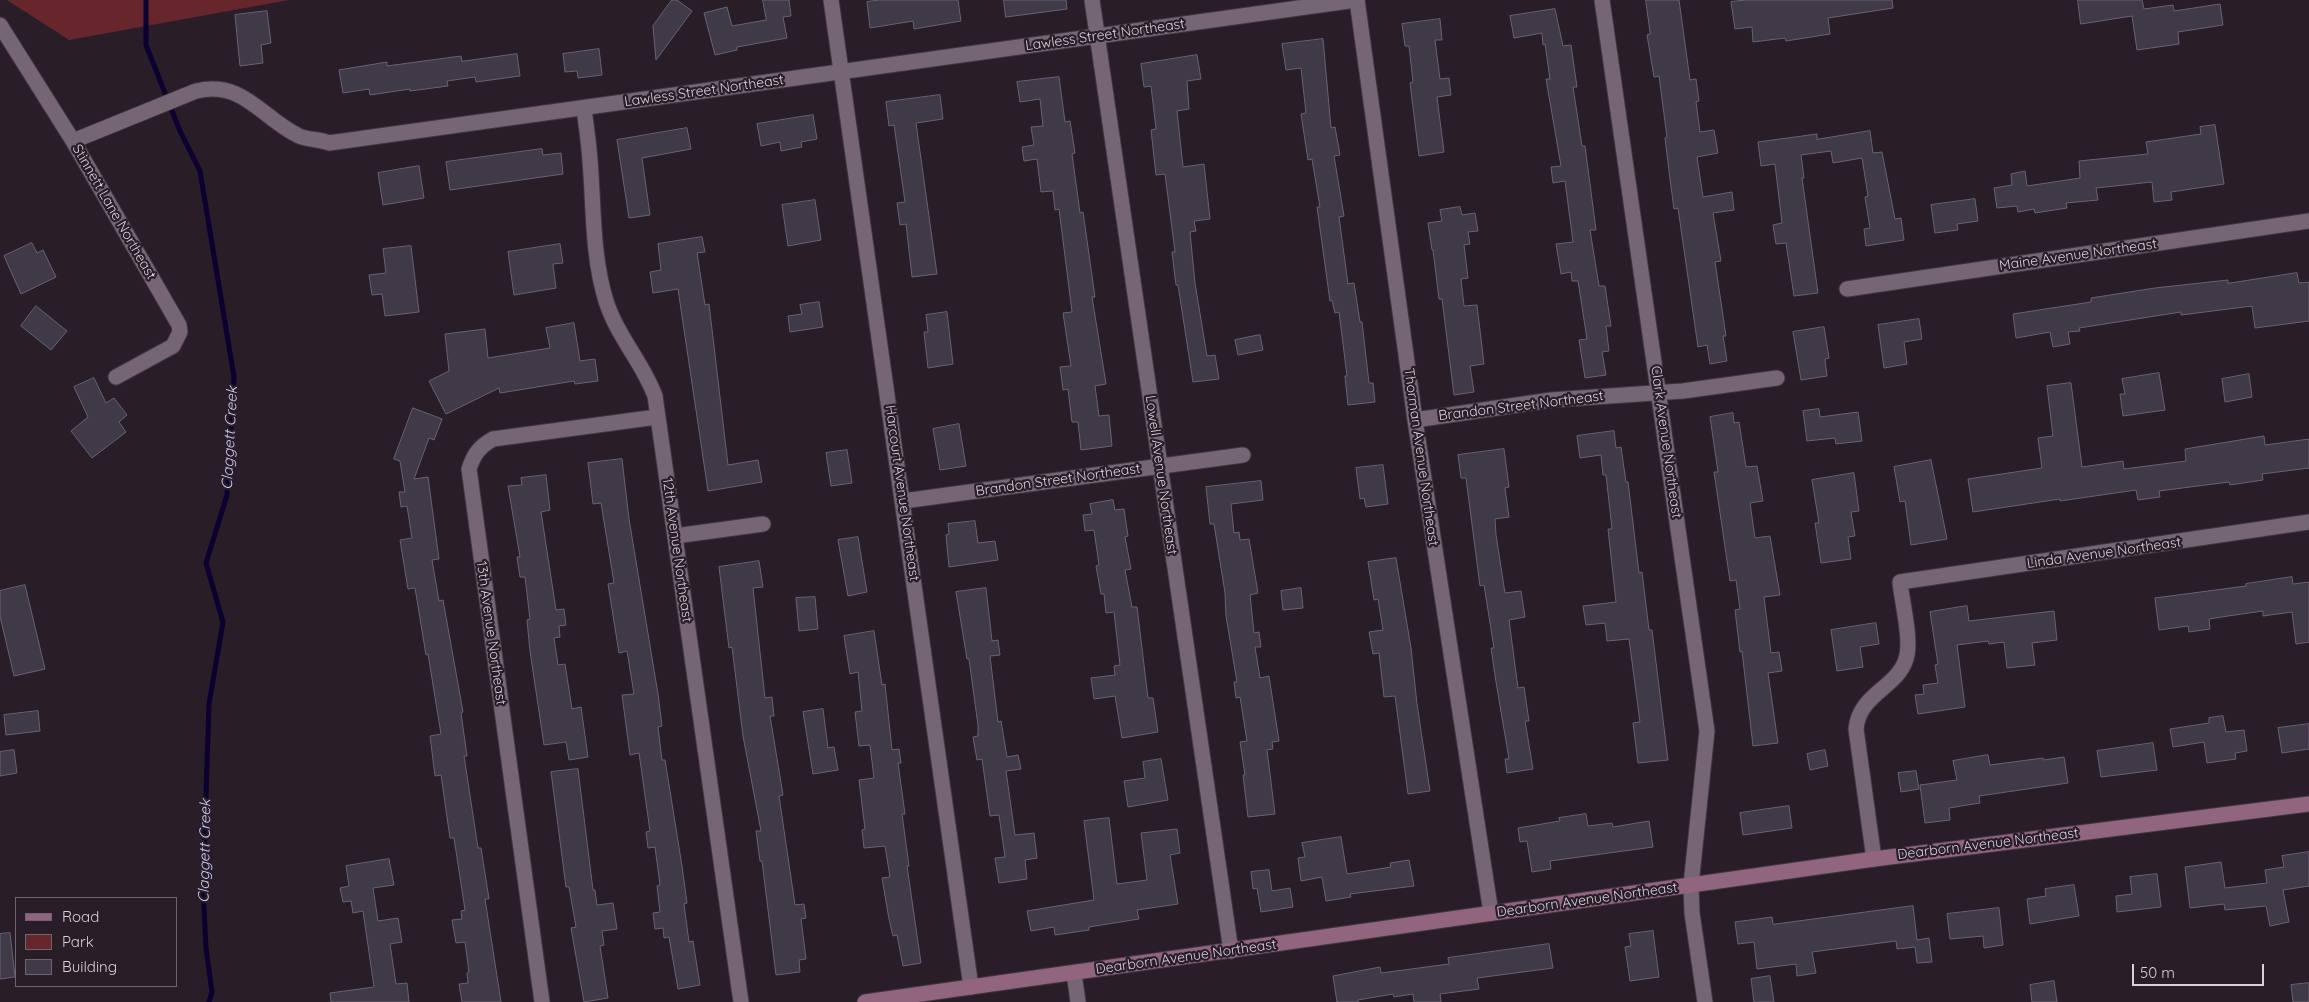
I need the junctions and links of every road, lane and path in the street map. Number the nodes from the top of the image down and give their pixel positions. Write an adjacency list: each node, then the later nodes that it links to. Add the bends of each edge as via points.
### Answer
1 (831, 0): 7 (street, Harcourt Avenue Northeast)
2 (1092, 0): 6 (street, Lowell Avenue Northeast)
3 (1357, 0): 6 (street, Lawless Street Northeast); 16 (street, Thorman Avenue Northeast)
4 (1602, 0): 14 (street, Clark Avenue Northeast)
5 (0, 25): 9 (street, Stinnett Lane Northeast)
6 (1097, 36): 7 (street, Lawless Street Northeast); 18 (street, Lowell Avenue Northeast)
7 (840, 72): 8 (street, Lawless Street Northeast); 19 (street, Harcourt Avenue Northeast)
8 (584, 108): 9 (street, Lawless Street Northeast, via 329,142 299,136 242,96 217,88 196,90); 15 (street, 12th Avenue Northeast, via 600,280 606,303 621,334 649,380)
9 (73, 140): 12 (street, Stinnett Lane Northeast, via 176,319 180,332 173,346)
10 (2309, 222): 11 (street, Maine Avenue Northeast)
11 (1847, 288)
12 (116, 377)
13 (1777, 378): 14 (street, Brandon Street Northeast)
14 (1658, 392): 16 (street, Brandon Street Northeast, via 1551,400); 25 (street, Clark Avenue Northeast, via 1707,732)
15 (658, 416): 22 (street, 12th Avenue Northeast); 30 (street, 13th Avenue Northeast, via 493,439 474,454 469,470)
16 (1414, 420): 26 (street, Thorman Avenue Northeast)
17 (1243, 455): 18 (street, Brandon Street Northeast)
18 (1160, 466): 19 (street, Brandon Street Northeast); 27 (street, Lowell Avenue Northeast)
19 (903, 501): 29 (street, Harcourt Avenue Northeast)
20 (2309, 522): 24 (street, Linda Avenue Northeast, via 1900,582 1908,647 1906,659 1901,669 1860,711 1856,729)
21 (763, 524): 22 (street)
22 (675, 536): 31 (street, 12th Avenue Northeast)
23 (2309, 804): 24 (street, Dearborn Avenue Northeast)
24 (1874, 859): 25 (street, Dearborn Avenue Northeast)
25 (1691, 885): 26 (street, Dearborn Avenue Northeast); 34 (street, Clark Avenue Northeast)
26 (1491, 913): 27 (street, Dearborn Avenue Northeast)
27 (1231, 951): 28 (street, Dearborn Avenue Northeast)
28 (1074, 973): 29 (street, Dearborn Avenue Northeast); 33 (street)
29 (971, 987): 32 (street, Dearborn Avenue Northeast)
30 (542, 1002)
31 (741, 1002)
32 (865, 1002)
33 (1078, 1002)
34 (1704, 1002)

